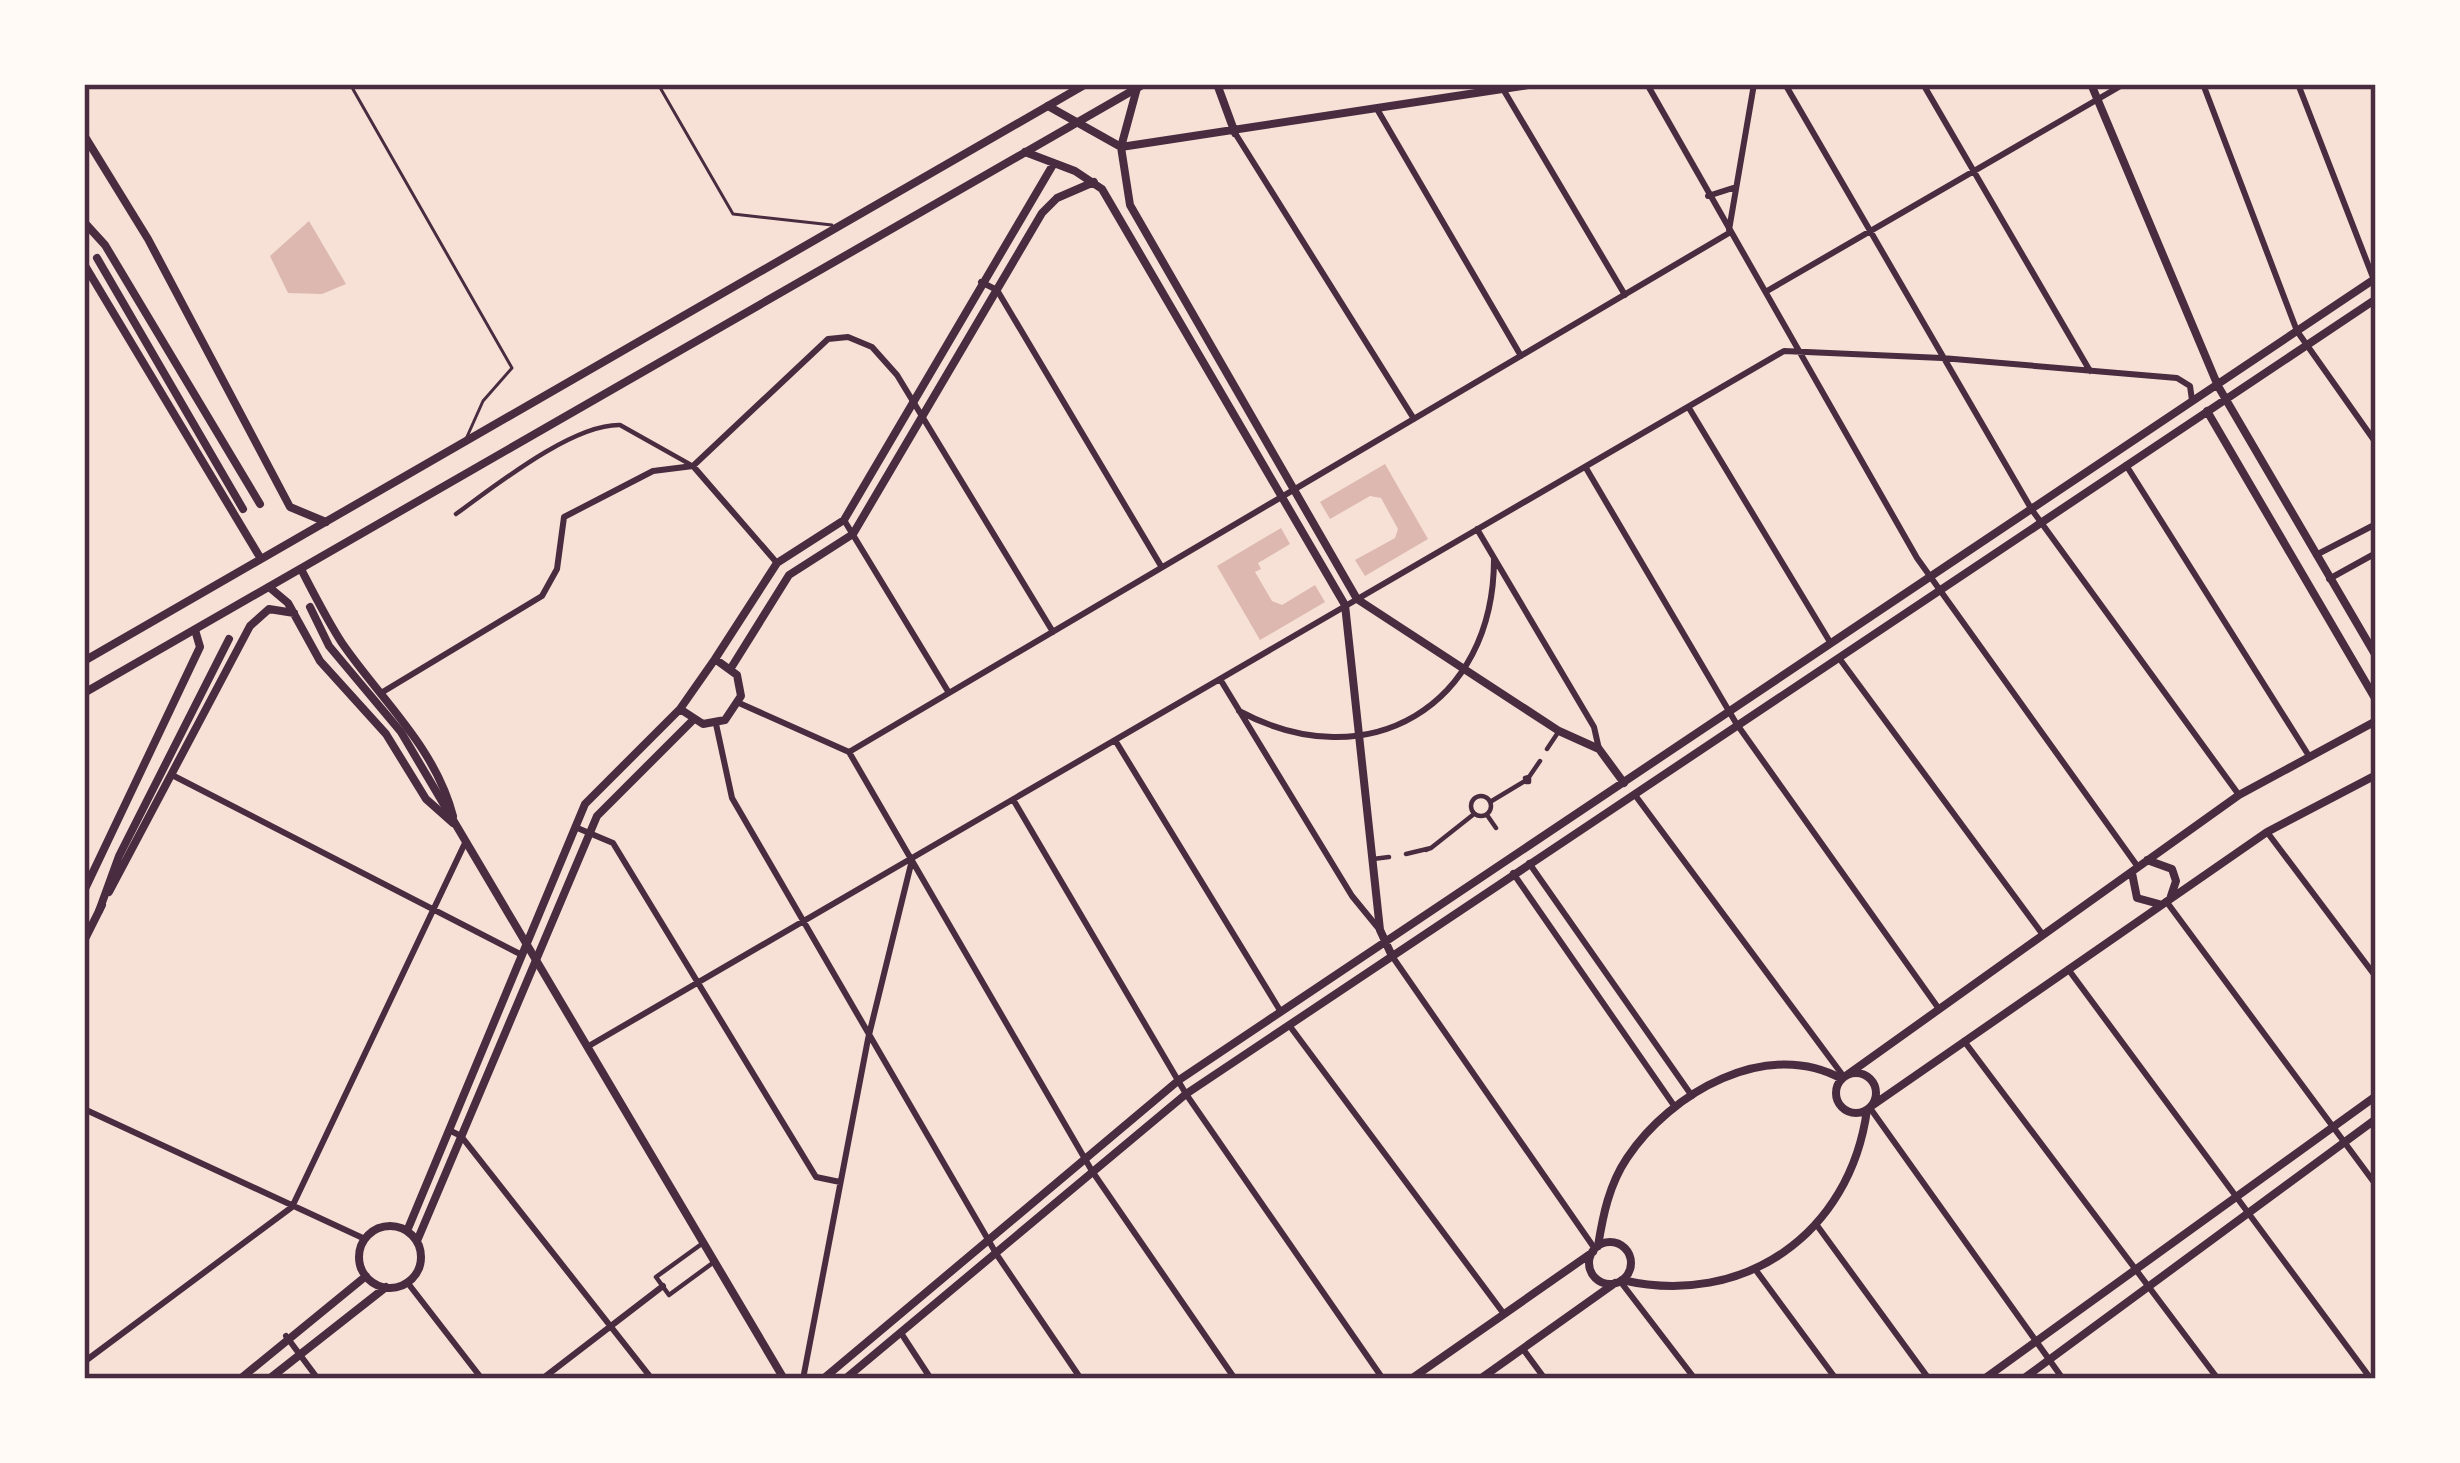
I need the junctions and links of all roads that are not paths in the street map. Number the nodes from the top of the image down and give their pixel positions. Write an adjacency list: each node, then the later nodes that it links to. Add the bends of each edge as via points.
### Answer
1 (350, 84): 55 (lane, via 512,368 483,401)
2 (658, 84): 30 (lane, via 733,214)
3 (1086, 84): 17 (street)
4 (1217, 84): 20 (street)
5 (1535, 84): 15 (street)
6 (1647, 84): 28 (street)
7 (1754, 84): 27 (street)
8 (1785, 84): 31 (street)
9 (1923, 84): 25 (street)
10 (2091, 84): 16 (street)
11 (2124, 84): 16 (street)
12 (2203, 84): 41 (street)
13 (2298, 84): 35 (street)
14 (1141, 86): 19 (street); 22 (street)
15 (1503, 88): 18 (street); 39 (street)
16 (2098, 100): 25 (street); 47 (street)
17 (1048, 106): 19 (street); 30 (street)
18 (1377, 109): 20 (street); 44 (street)
19 (1080, 121): 22 (street); 23 (street)
20 (1235, 133): 22 (street); 54 (street)
21 (84, 135): 70 (street, via 290,507)
22 (1121, 147): 57 (street, via 1130,205)
23 (1025, 152): 24 (street); 80 (street)
24 (1054, 163): 26 (street); 36 (street)
25 (1975, 172): 31 (street); 46 (street)
26 (1096, 182): 37 (street, via 1042,213); 59 (street)
27 (1736, 188): 28 (street); 32 (street)
28 (1708, 196): 32 (street)
29 (84, 222): 64 (street)
30 (839, 226): 55 (street)
31 (1869, 232): 38 (street); 45 (street)
32 (1729, 233): 38 (street); 39 (street)
33 (97, 258): 65 (street)
34 (84, 264): 76 (street)
35 (2375, 279): 41 (street)
36 (981, 282): 37 (street); 49 (street)
37 (997, 290): 53 (street); 79 (street)
38 (1767, 291): 43 (street)
39 (1625, 295): 44 (street)
40 (2376, 299): 42 (street)
41 (2297, 331): 42 (street); 47 (street)
42 (2305, 346): 48 (street); 56 (street)
43 (1798, 348): 45 (street); 51 (street); 81 (street)
44 (1521, 356): 54 (street)
45 (1942, 358): 46 (street); 66 (street)
46 (2090, 371): 50 (street, via 2177,379 2189,386)
47 (2218, 386): 48 (street); 50 (street)
48 (2225, 398): 52 (street); 75 (street)
49 (914, 399): 53 (street); 60 (street, via 872,347 828,338); 68 (street)
50 (2192, 403): 66 (street)
51 (1689, 408): 61 (street); 92 (street)
52 (2206, 410): 58 (street); 103 (street)
53 (923, 415): 73 (street); 90 (street)
54 (1414, 419): 62 (street)
55 (465, 442): 70 (street)
56 (2376, 443)
57 (1276, 454): 59 (street, via 1273,465); 62 (street)
58 (2126, 464): 69 (street); 118 (street)
59 (1260, 465): 63 (street)
60 (693, 466): 67 (street, via 607,425 549,451); 78 (street); 100 (street, via 653,471 564,518 557,569 542,596)
61 (1586, 469): 72 (street); 106 (street)
62 (1296, 488): 63 (street); 85 (street)
63 (1280, 498): 79 (street); 86 (street)
64 (260, 504)
65 (242, 509)
66 (2032, 510): 69 (street); 81 (street)
67 (456, 514)
68 (844, 520): 73 (street); 78 (street)
69 (2039, 521): 84 (street); 124 (street)
70 (326, 522): 76 (street)
71 (2376, 524): 75 (street)
72 (1477, 529): 77 (street); 85 (street)
73 (854, 534): 97 (street, via 789,575); 101 (street)
74 (2376, 553): 82 (street)
75 (2316, 554): 82 (street)
76 (261, 559): 96 (street)
77 (1494, 559): 98 (street, via 1486,625); 115 (street)
78 (777, 563): 95 (street)
79 (1161, 566): 90 (street)
80 (301, 569): 83 (street); 100 (street)
81 (1930, 577): 84 (street); 92 (street)
82 (2329, 578): 94 (street)
83 (269, 587): 88 (street); 89 (street)
84 (1937, 589): 93 (street); 143 (street)
85 (1357, 599): 86 (street); 98 (street)
86 (1345, 605): 99 (street); 113 (street)
87 (310, 607): 129 (street, via 329,646 401,732)
88 (294, 613): 121 (street, via 260,614); 129 (street, via 320,661)
89 (195, 630): 102 (street); 145 (street, via 200,647)
90 (1053, 632): 101 (street)
91 (229, 639): 147 (street)
92 (1830, 642): 106 (street)
93 (1837, 656): 110 (street); 151 (street)
94 (2376, 656)
95 (715, 659): 97 (street); 105 (street)
96 (84, 661)
97 (731, 668): 104 (street)
98 (1464, 668): 112 (street); 113 (street, via 1421,714)
99 (1220, 679): 107 (street); 114 (street)
100 (381, 693): 129 (street, via 445,785)
101 (949, 693): 117 (street)
102 (84, 694)
103 (2376, 700)
104 (739, 704): 111 (street); 117 (street)
105 (680, 709): 108 (street); 130 (street, via 585,804)
106 (1727, 710): 110 (street); 122 (street)
107 (1239, 711): 113 (street, via 1291,733); 150 (street)
108 (692, 721): 111 (street); 132 (street, via 597,816)
109 (2376, 721): 118 (street)
110 (1736, 723): 123 (street); 160 (street)
111 (716, 724): 149 (street, via 732,797)
112 (1559, 731): 115 (street); 116 (street)
113 (1360, 737): 140 (street)
114 (1115, 740): 125 (street); 161 (street)
115 (1599, 748): 122 (street)
116 (1547, 749)
117 (849, 752): 139 (street)
118 (2309, 756): 124 (street)
119 (1540, 761): 126 (street)
120 (2376, 775): 133 (street)
121 (172, 776): 147 (street); 148 (street)
122 (1622, 782): 123 (street); 137 (street)
123 (1633, 791): 142 (street); 166 (street)
124 (2239, 795): 141 (street)
125 (1013, 800): 139 (street); 167 (street)
126 (1490, 802): 127 (street, via 1473,799); 128 (street)
127 (1474, 814): 128 (street); 136 (street, via 1429,849)
128 (1487, 814): 131 (street)
129 (454, 824): 134 (street)
130 (575, 827): 132 (street); 154 (street)
131 (1496, 828)
132 (591, 832): 156 (street); 159 (street, via 613,844)
133 (2266, 832): 146 (street); 158 (street)
134 (466, 842): 148 (street); 154 (street)
135 (1505, 843): 137 (street)
136 (1406, 854)
137 (1513, 855): 153 (street)
138 (1389, 857): 140 (street)
139 (912, 858): 149 (street); 163 (street); 179 (street)
140 (1372, 859): 150 (street)
141 (2147, 860): 143 (street); 146 (street, via 2172,869 2176,881)
142 (1529, 863): 144 (street); 169 (street)
143 (2135, 869): 146 (street, via 2137,898); 151 (street)
144 (1513, 874): 155 (street); 171 (street)
145 (84, 891)
146 (2166, 901): 157 (street); 175 (street)
147 (99, 911): 152 (street)
148 (435, 911): 154 (street); 184 (street)
149 (801, 920): 159 (street); 163 (street)
150 (1380, 930): 153 (street)
151 (2043, 935): 160 (street)
152 (84, 941)
153 (1384, 944): 155 (street); 161 (street)
154 (524, 950): 156 (street); 176 (street)
155 (1392, 956): 162 (street); 192 (street)
156 (536, 962): 165 (street); 177 (street)
157 (2068, 969): 164 (street); 183 (street)
158 (2376, 977)
159 (695, 982): 165 (street); 181 (street, via 816,1177)
160 (1939, 1009): 166 (street)
161 (1281, 1012): 167 (street)
162 (1288, 1024): 168 (street); 203 (street)
163 (868, 1039): 181 (street); 190 (street)
164 (1964, 1041): 172 (street); 195 (street)
165 (587, 1047): 191 (street)
166 (1845, 1077): 169 (street, via 1808,1064 1770,1064); 172 (street, via 1859,1073 1874,1082); 172 (street, via 1836,1089 1840,1106)
167 (1178, 1080): 168 (street); 179 (street)
168 (1186, 1094): 180 (street); 225 (street)
169 (1692, 1096): 171 (street)
170 (2376, 1096): 175 (street)
171 (1675, 1108): 192 (street, via 1624,1162)
172 (1870, 1108): 186 (street, via 1849,1180); 207 (street)
173 (84, 1109): 184 (street)
174 (2376, 1119): 178 (street)
175 (2334, 1127): 178 (street); 183 (street)
176 (449, 1130): 177 (street); 187 (street)
177 (461, 1136): 189 (street); 204 (street)
178 (2344, 1142): 182 (street); 185 (street)
179 (1085, 1157): 180 (street); 190 (street)
180 (1092, 1171): 193 (street); 224 (street)
181 (840, 1182): 219 (street)
182 (2376, 1185)
183 (2237, 1196): 185 (street); 195 (street)
184 (292, 1207): 188 (street); 211 (street)
185 (2248, 1212): 201 (street); 236 (street)
186 (1816, 1224): 196 (street); 231 (street)
187 (407, 1231): 188 (street, via 384,1226); 189 (street)
188 (365, 1239): 197 (street)
189 (417, 1241): 198 (street, via 421,1259)
190 (990, 1242): 193 (street); 220 (street)
191 (703, 1243): 194 (street); 200 (street, via 656,1276)
192 (1595, 1249): 199 (street, via 1593,1275); 199 (street, via 1617,1243 1628,1250 1631,1267); 203 (street)
193 (997, 1255): 205 (street); 223 (street)
194 (714, 1262): 200 (street, via 669,1295); 218 (street)
195 (2137, 1268): 201 (street); 207 (street)
196 (1755, 1269): 199 (street, via 1680,1289); 230 (street)
197 (365, 1276): 202 (street); 206 (street)
198 (407, 1282): 202 (street); 215 (street)
199 (1619, 1282): 208 (street); 229 (street)
200 (662, 1286): 204 (street)
201 (2150, 1286): 210 (street); 235 (street)
202 (386, 1287): 209 (street)
203 (1504, 1314): 226 (street)
204 (609, 1326): 216 (street); 217 (street)
205 (901, 1333): 221 (street); 222 (street)
206 (286, 1336): 209 (street); 212 (street)
207 (2036, 1342): 210 (street); 232 (street)
208 (1523, 1349): 227 (street); 228 (street)
209 (298, 1353): 213 (street); 214 (street)
210 (2049, 1360): 233 (street); 234 (street)
211 (84, 1362)
212 (240, 1379)
213 (269, 1379)
214 (318, 1379)
215 (482, 1379)
216 (542, 1379)
217 (652, 1379)
218 (784, 1379)
219 (803, 1379)
220 (824, 1379)
221 (845, 1379)
222 (931, 1379)
223 (1081, 1379)
224 (1235, 1379)
225 (1383, 1379)
226 (1411, 1379)
227 (1480, 1379)
228 (1545, 1379)
229 (1695, 1379)
230 (1836, 1379)
231 (1929, 1379)
232 (1984, 1379)
233 (2023, 1379)
234 (2063, 1379)
235 (2218, 1379)
236 (2371, 1379)

